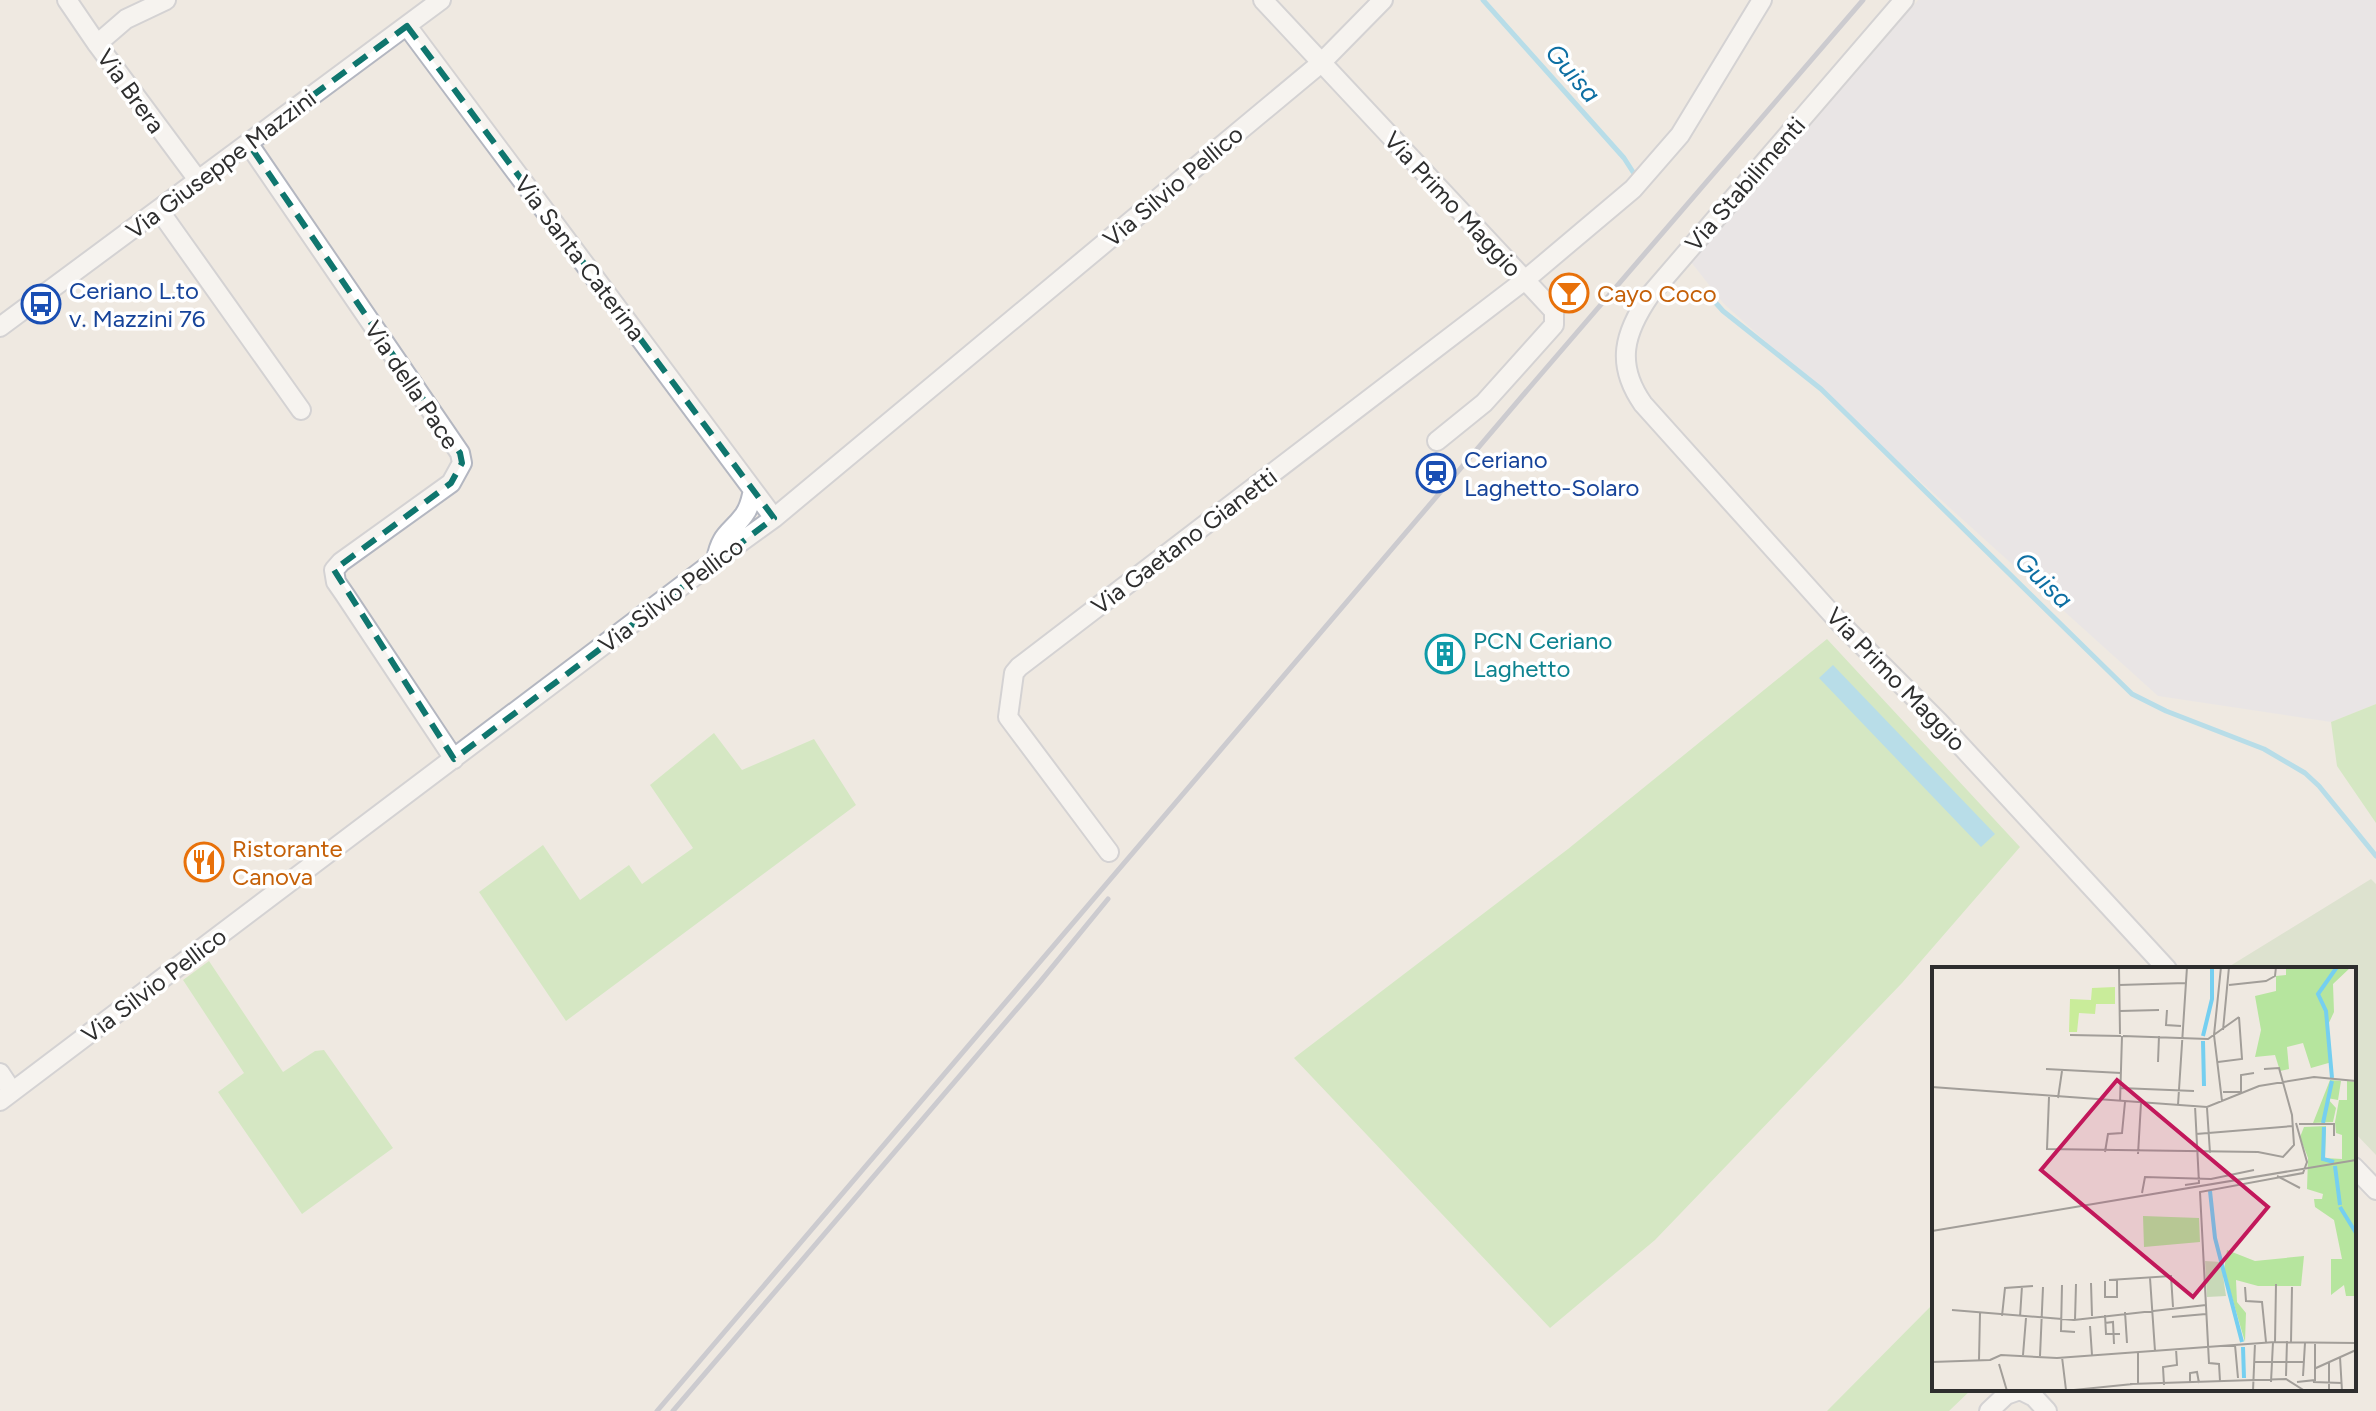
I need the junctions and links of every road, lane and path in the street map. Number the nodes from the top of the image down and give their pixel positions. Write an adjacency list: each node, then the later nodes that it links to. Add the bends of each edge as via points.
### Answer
1 (166, 0): 9 (street, via 126,19)
2 (441, 0): 8 (street, Via Giuseppe Mazzini)
3 (1263, 0): 10 (street, Via Primo Maggio)
4 (1383, 0): 10 (street, Via Silvio Pellico)
5 (1762, 0): 14 (street, Via Gaetano Gianetti, via 1680,135 1633,189)
6 (1904, 0): 17 (street, Via Stabilimenti, via 1637,314 1626,345 1627,376)
7 (73, 2): 9 (street, Via Brera)
8 (407, 26): 11 (street, Via Giuseppe Mazzini); 19 (street, Via Santa Caterina)
9 (97, 44): 12 (street, Via Brera)
10 (1321, 63): 14 (street, Via Primo Maggio); 20 (street, Via Silvio Pellico)
11 (248, 143): 12 (street, Via Giuseppe Mazzini); 22 (street, Via della Pace, via 460,453 462,463 451,483 334,570 336,582)
12 (198, 180): 13 (street, Via Giuseppe Mazzini)
13 (159, 210): 15 (street, Via Giuseppe Mazzini); 16 (street)
14 (1525, 280): 18 (street, Via Primo Maggio, via 1554,311 1554,325 1484,403); 23 (street, Via Gaetano Gianetti, via 1014,673 1008,717)
15 (0, 327)
16 (301, 410)
17 (1659, 422): 24 (street, Via Primo Maggio, via 1839,622)
18 (1437, 441)
19 (753, 490): 20 (street, Via Santa Caterina); 21 (street, via 749,507 726,533)
20 (774, 518): 21 (street, Via Silvio Pellico)
21 (716, 560): 22 (street, Via Silvio Pellico)
22 (454, 759): 26 (street, Via Silvio Pellico)
23 (1109, 852)
24 (2165, 967)
25 (0, 1073): 26 (street)
26 (6, 1096)
27 (2356, 1169): 28 (street)
28 (2376, 1190)
29 (2017, 1391): 31 (street)
30 (2022, 1391): 32 (street)
31 (1989, 1411)
32 (2047, 1411)

